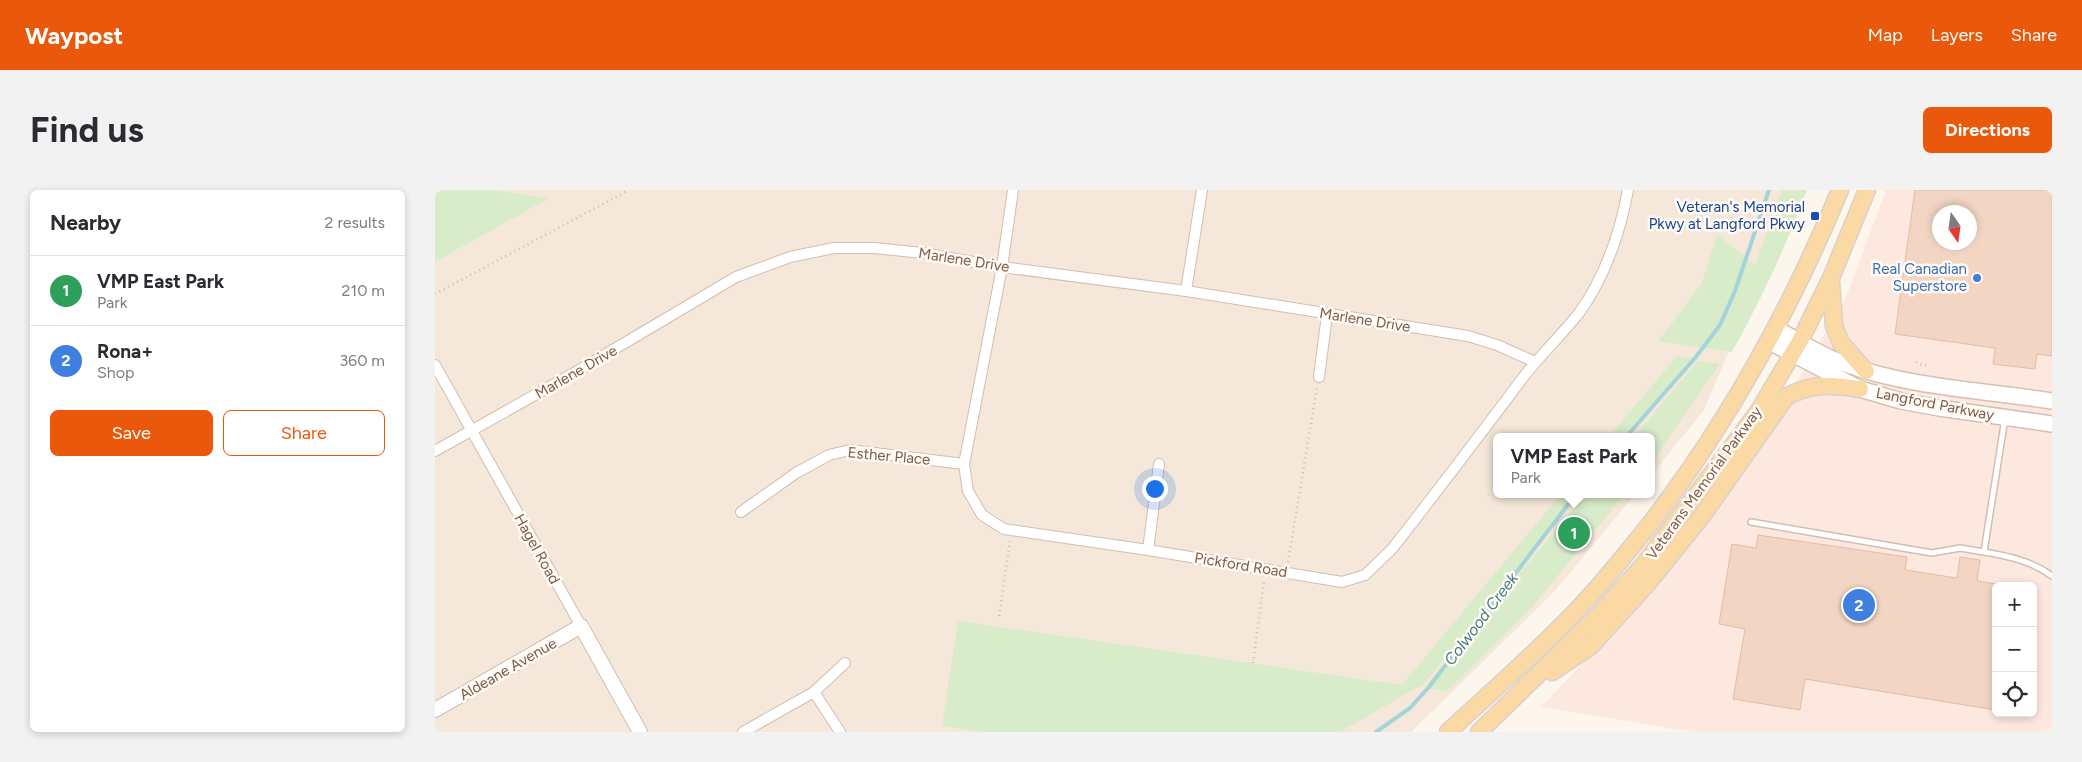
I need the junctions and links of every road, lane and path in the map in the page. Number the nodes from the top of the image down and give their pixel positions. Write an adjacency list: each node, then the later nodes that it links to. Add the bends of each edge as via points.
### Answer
1 (629, 190): 10 (path)
2 (1013, 190): 7 (street, Pickford Road)
3 (1202, 190): 9 (street)
4 (1628, 190): 14 (street, Pickford Road, via 1622,222 1597,283 1578,313)
5 (1840, 190): 12 (main road, Veterans Memorial Parkway, via 1815,252)
6 (1867, 190): 8 (main road, Veterans Memorial Parkway)
7 (1001, 267): 9 (street, Marlene Drive); 24 (street, Marlene Drive, via 874,248 834,248 790,257 736,277); 26 (street, Pickford Road)
8 (1831, 278): 13 (main road, Veterans Memorial Parkway); 18 (main road, via 1834,326 1841,343)
9 (1186, 291): 11 (street, Marlene Drive)
10 (435, 294)
11 (1327, 315): 14 (street, Marlene Drive, via 1468,336); 19 (street)
12 (1773, 336): 13 (main road, Langford Parkway); 36 (main road, Veterans Memorial Parkway, via 1726,417 1679,486)
13 (1796, 348): 18 (main road, Langford Parkway); 20 (main road, Langford Parkway); 37 (main road, Veterans Memorial Parkway, via 1758,412 1645,563)
14 (1535, 362): 34 (street, Pickford Road, via 1393,549 1365,575 1342,582)
15 (1916, 362): 17 (path)
16 (435, 365): 24 (street, Hagel Road)
17 (1928, 365)
18 (1866, 371): 21 (main road, Langford Parkway, via 1933,386)
19 (1319, 377): 34 (path)
20 (1860, 389): 22 (main road, Langford Parkway, via 1901,401); 43 (main road, via 1827,384 1803,388 1786,396 1702,516 1648,583 1591,646)
21 (2052, 401)
22 (2005, 418): 23 (main road, Langford Parkway); 32 (lane)
23 (2052, 424)
24 (472, 432): 25 (street, Marlene Drive); 39 (street, Hagel Road)
25 (435, 451)
26 (964, 464): 28 (street, Esther Place, via 850,450 829,455 796,473); 30 (street, Pickford Road, via 968,492 982,515)
27 (1159, 464): 31 (street)
28 (741, 512)
29 (1751, 522): 32 (lane, via 1932,553 1960,548)
30 (1011, 530): 31 (street, Pickford Road); 38 (path)
31 (1148, 550): 33 (street, Pickford Road)
32 (1984, 552): 35 (lane, via 2010,556)
33 (1266, 570): 34 (street, Pickford Road); 41 (path)
34 (1286, 573)
35 (2052, 576)
36 (1597, 587): 37 (lane); 48 (main road, Veterans Memorial Parkway, via 1521,666)
37 (1612, 601): 43 (main road, Veterans Memorial Parkway)
38 (999, 616)
39 (581, 626): 44 (street, Aldeane Avenue); 45 (street, Hagel Road)
40 (845, 662): 42 (street)
41 (1253, 663)
42 (814, 692): 46 (street); 47 (street)
43 (1521, 692): 49 (main road, Veterans Memorial Parkway)
44 (435, 710)
45 (640, 732)
46 (743, 732)
47 (840, 732)
48 (1447, 732)
49 (1479, 732)

